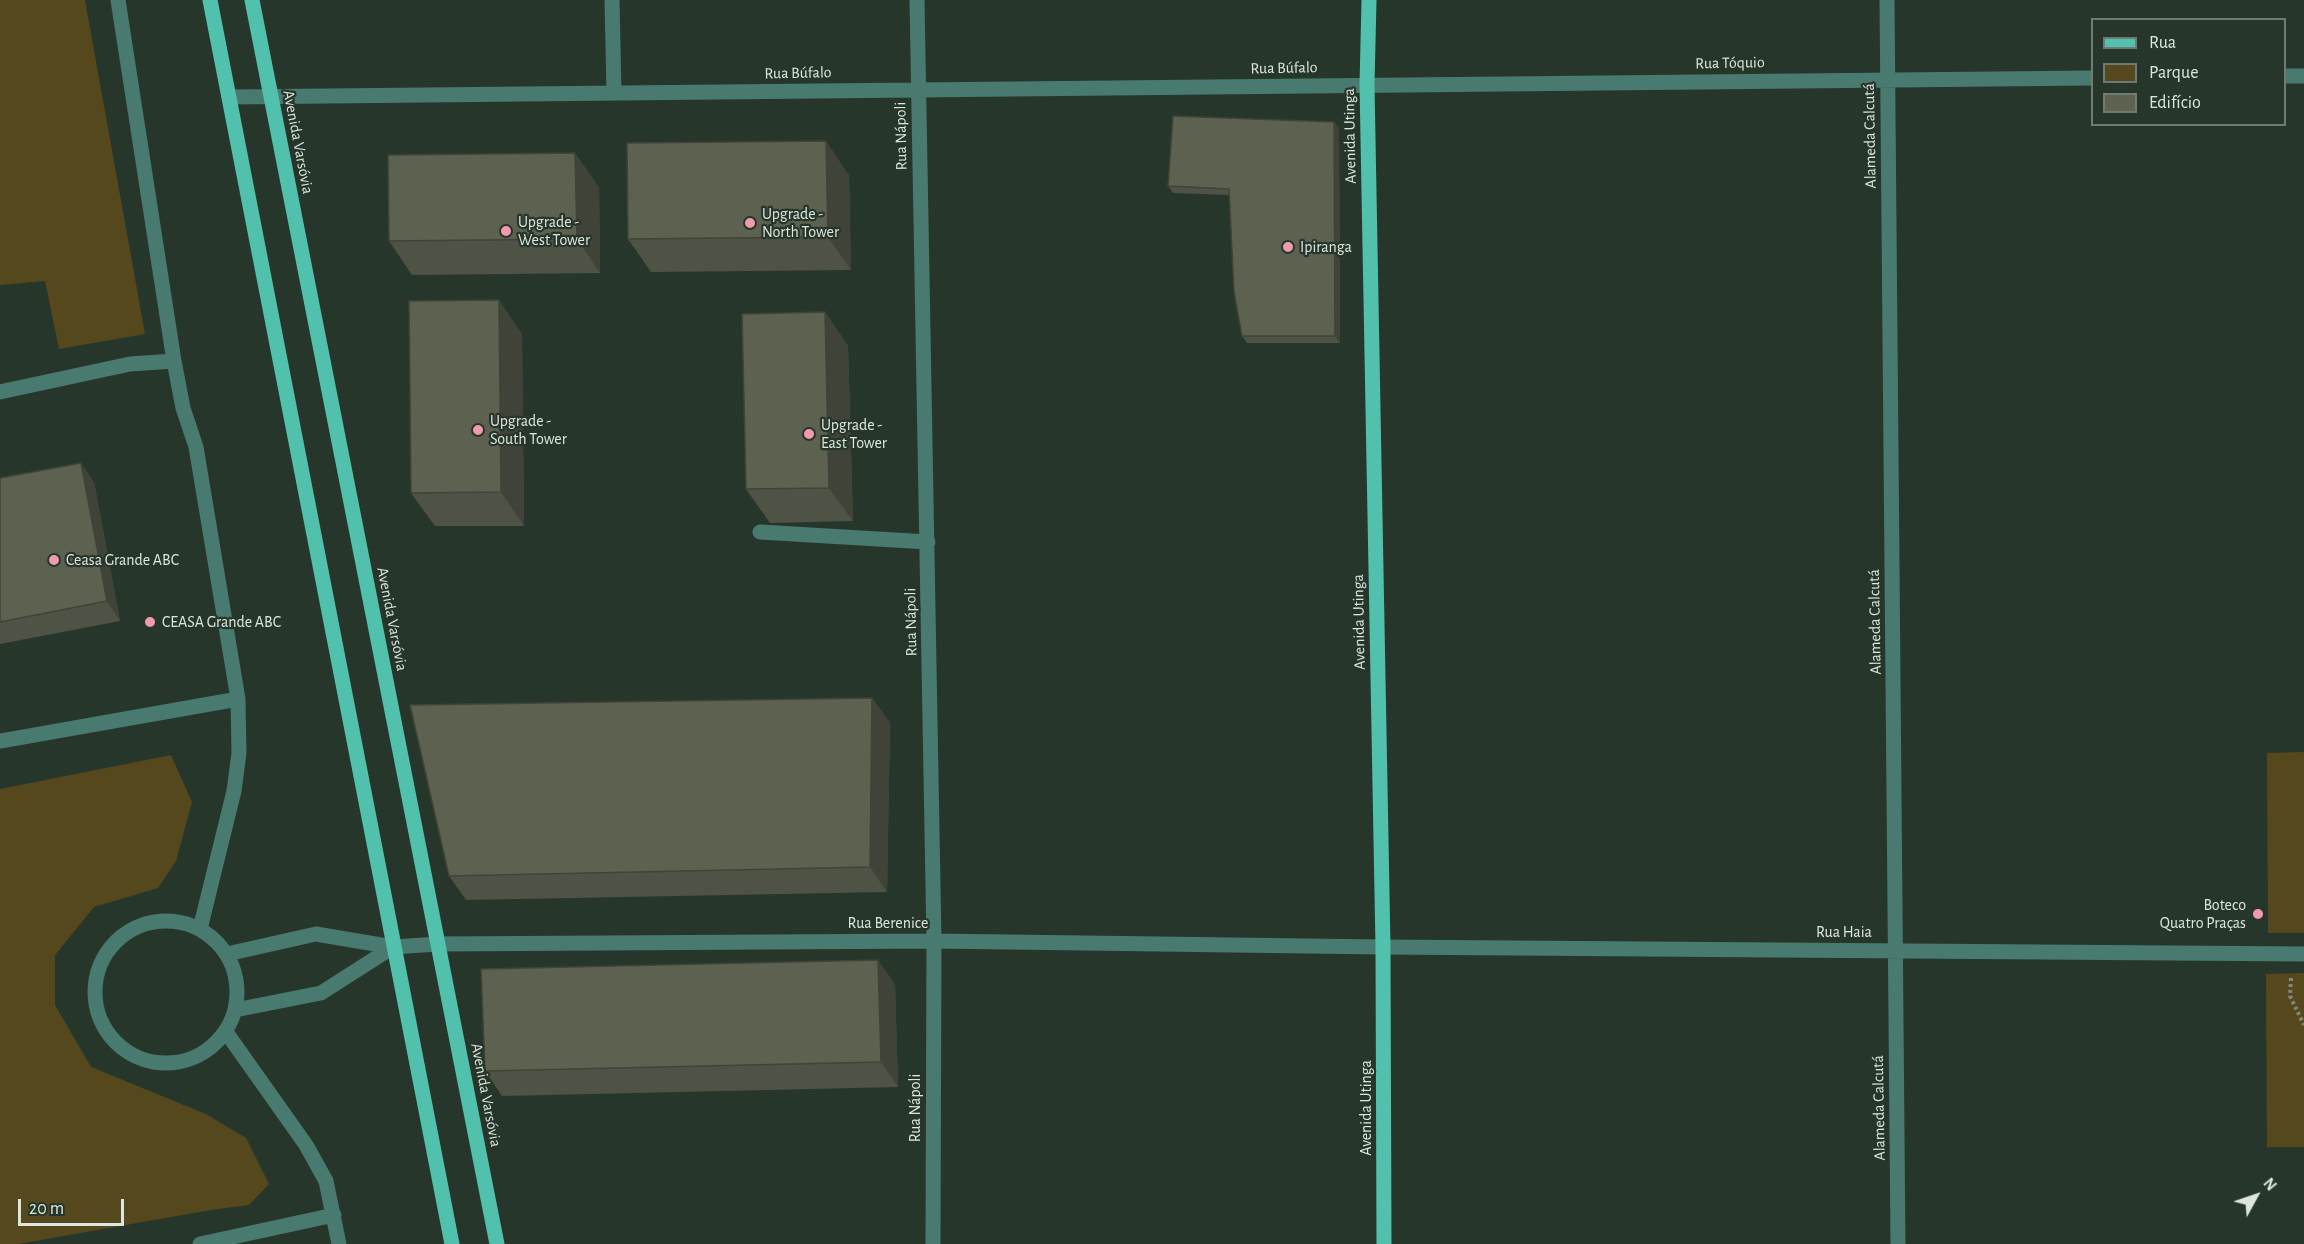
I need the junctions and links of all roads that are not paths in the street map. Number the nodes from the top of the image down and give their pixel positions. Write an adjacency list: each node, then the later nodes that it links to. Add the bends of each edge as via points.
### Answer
1 (118, 0): 17 (street)
2 (210, 0): 16 (main road)
3 (252, 0): 15 (main road, Avenida Varsóvia)
4 (612, 0): 14 (street)
5 (917, 0): 13 (street, Rua Nápoli)
6 (1369, 0): 12 (main road, Avenida Utinga)
7 (1887, 0): 11 (street, Alameda Calcutá)
8 (2304, 75): 9 (street)
9 (2286, 76)
10 (2091, 78): 11 (street, Rua Tóquio)
11 (1888, 80): 12 (street, Rua Tóquio); 28 (street, Alameda Calcutá)
12 (1367, 85): 13 (street, Rua Búfalo); 27 (main road, Avenida Utinga)
13 (918, 90): 14 (street, Rua Búfalo); 20 (street, Rua Nápoli)
14 (614, 92): 15 (street, Rua Búfalo)
15 (271, 96): 16 (street, Rua Búfalo); 25 (main road, Avenida Varsóvia)
16 (229, 97): 26 (main road)
17 (174, 361): 18 (street, via 130,364); 21 (street, via 196,447)
18 (0, 392)
19 (760, 532): 20 (street)
20 (928, 542): 24 (street, Rua Nápoli)
21 (238, 699): 22 (street); 23 (street, via 239,753 234,791)
22 (0, 741)
23 (200, 929): 29 (street); 32 (street, via 178,921 154,921 132,929 114,943 101,962 95,985 97,1008 106,1030 122,1048 142,1059 165,1063 188,1059 210,1049)
24 (933, 941): 25 (street, Rua Berenice); 27 (street, Rua Berenice); 38 (street, Rua Nápoli)
25 (438, 944): 26 (street, Rua Berenice); 37 (main road, Avenida Varsóvia)
26 (393, 947): 29 (street, Rua Berenice, via 316,934); 31 (street, via 321,993); 36 (main road)
27 (1383, 947): 28 (street, Rua Haia); 39 (main road, Avenida Utinga)
28 (1896, 951): 30 (street, Rua Haia); 40 (street, Alameda Calcutá)
29 (227, 954): 31 (street, via 238,991)
30 (2297, 954)
31 (235, 1010): 32 (street)
32 (226, 1032): 33 (street, via 306,1145 326,1181)
33 (334, 1215): 34 (street); 35 (street)
34 (200, 1244)
35 (339, 1244)
36 (452, 1244)
37 (497, 1244)
38 (933, 1244)
39 (1384, 1244)
40 (1899, 1244)

